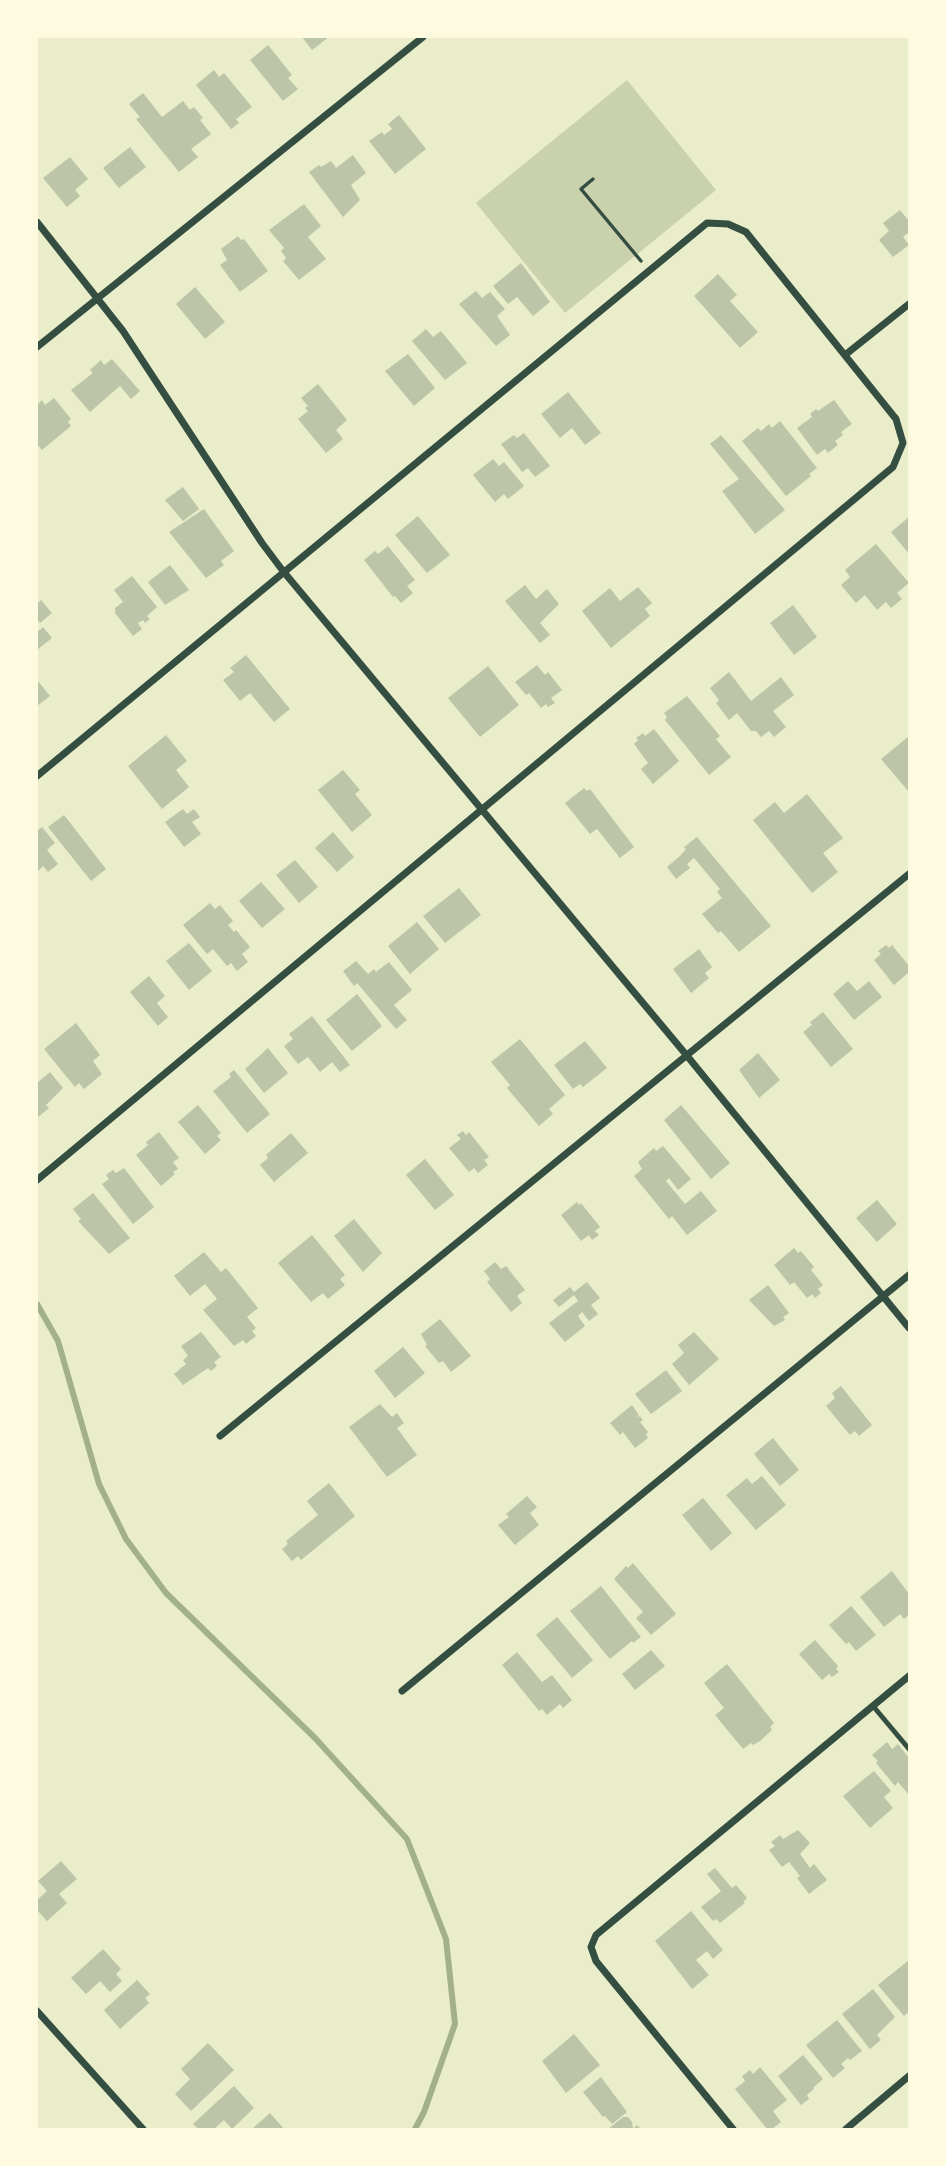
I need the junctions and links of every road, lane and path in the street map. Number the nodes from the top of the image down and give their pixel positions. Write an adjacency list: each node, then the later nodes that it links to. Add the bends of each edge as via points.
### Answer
1 (423, 37): 5 (street)
2 (593, 179): 4 (path, via 581,189)
3 (37, 222): 5 (street)
4 (649, 270): 8 (street, via 707,223 728,224 746,232); 9 (street)
5 (98, 299): 7 (street); 9 (street)
6 (909, 304): 8 (street)
7 (37, 347)
8 (845, 355): 11 (street, via 896,419 903,443 893,467)
9 (283, 571): 10 (street); 11 (street)
10 (37, 776)
11 (482, 809): 13 (street); 14 (street)
12 (909, 874): 13 (street)
13 (688, 1057): 16 (street); 18 (street)
14 (37, 1180)
15 (909, 1275): 16 (street)
16 (883, 1297): 17 (street); 20 (street)
17 (909, 1328)
18 (220, 1436)
19 (909, 1676): 21 (street)
20 (402, 1690)
21 (873, 1706): 22 (lane); 26 (street, via 596,1935 591,1947 596,1961)
22 (909, 1749)
23 (37, 2011): 25 (street)
24 (909, 2076): 27 (street)
25 (143, 2129)
26 (733, 2129)
27 (846, 2129)

